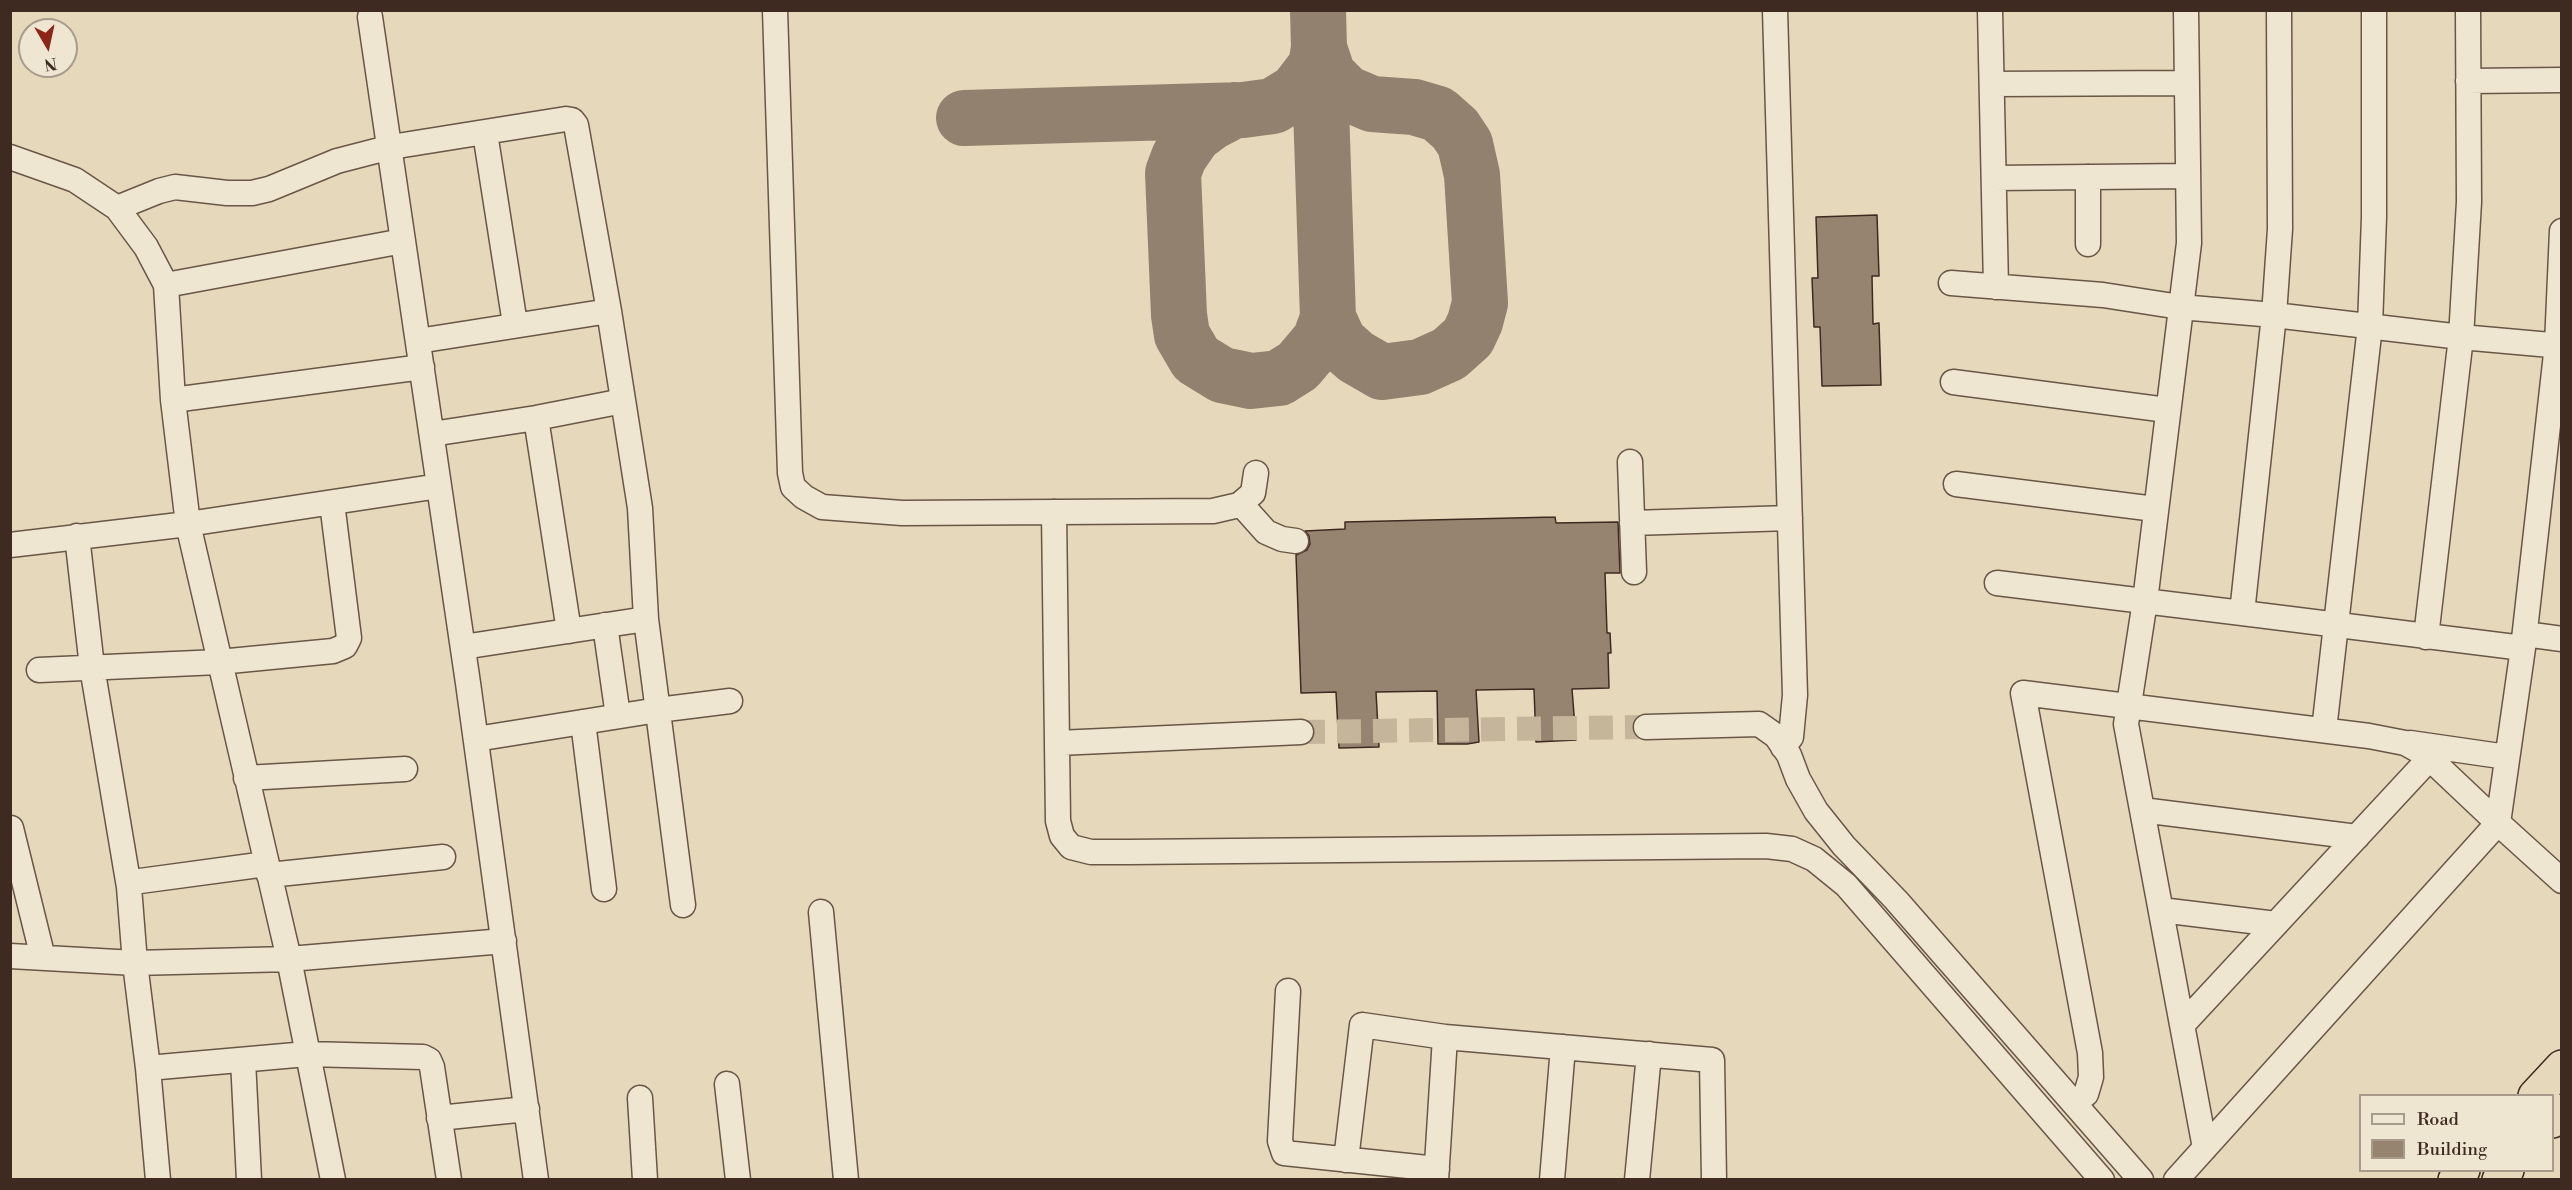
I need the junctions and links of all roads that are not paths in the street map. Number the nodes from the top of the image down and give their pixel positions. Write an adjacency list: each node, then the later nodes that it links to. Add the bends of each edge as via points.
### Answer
1 (774, 10): 48 (street, via 793,487 822,507 832,508 902,513)
2 (1775, 10): 49 (street)
3 (1990, 10): 12 (street)
4 (2186, 10): 11 (street)
5 (2279, 10): 28 (street, via 2280,230)
6 (2374, 10): 30 (street)
7 (2468, 10): 10 (street)
8 (370, 18): 14 (street)
9 (2562, 80): 10 (street)
10 (2468, 81): 31 (street, via 2469,202)
11 (2187, 83): 12 (street); 16 (street)
12 (1992, 84): 18 (street)
13 (485, 133): 14 (street); 27 (street, via 566,119 576,125); 29 (street)
14 (391, 147): 19 (street, via 337,161 252,193 175,187); 21 (street)
15 (10, 157): 19 (street, via 75,180)
16 (2188, 176): 17 (street); 26 (street, via 2189,243)
17 (2088, 177): 18 (street); 22 (street)
18 (1994, 178): 25 (street)
19 (117, 208): 24 (street, via 146,247)
20 (2562, 231): 33 (street)
21 (403, 241): 24 (street); 32 (street)
22 (2088, 244)
23 (1951, 283): 25 (street)
24 (166, 285): 36 (street)
25 (1996, 287): 26 (street, via 2103,295)
26 (2180, 307): 28 (street); 38 (street)
27 (609, 311): 29 (street); 37 (street)
28 (2274, 315): 30 (street); 58 (street)
29 (516, 324): 32 (street)
30 (2370, 326): 31 (street); 61 (street)
31 (2461, 337): 33 (street); 63 (street)
32 (418, 341): 34 (street)
33 (2559, 346): 65 (street)
34 (422, 367): 36 (street); 40 (street)
35 (1953, 382): 38 (street)
36 (173, 400): 50 (street)
37 (623, 401): 39 (street); 59 (street, via 640,508)
38 (2167, 410): 47 (street)
39 (536, 418): 40 (street); 62 (street)
40 (432, 434): 44 (street)
41 (1630, 462): 51 (street)
42 (1256, 473): 46 (street, via 1253,494)
43 (1956, 484): 47 (street)
44 (439, 486): 45 (street); 66 (street)
45 (332, 502): 50 (street); 67 (street, via 349,638 345,646 333,651)
46 (1240, 504): 48 (street, via 1213,511); 53 (street, via 1266,532)
47 (2155, 509): 57 (street)
48 (1054, 512): 79 (street)
49 (1790, 518): 51 (street); 81 (street, via 1795,695 1791,737)
50 (188, 524): 52 (street); 67 (street)
51 (1632, 524): 55 (street)
52 (77, 536): 54 (street); 68 (street)
53 (1296, 541)
54 (10, 545)
55 (1634, 572)
56 (1997, 583): 57 (street)
57 (2145, 601): 58 (street); 71 (street)
58 (2242, 613): 61 (street)
59 (646, 619): 60 (street); 72 (street)
60 (605, 625): 62 (street); 73 (street)
61 (2336, 625): 63 (street); 76 (street)
62 (569, 631): 66 (street)
63 (2426, 637): 65 (street)
64 (2562, 639): 65 (street)
65 (2524, 641): 82 (street)
66 (463, 647): 78 (street)
67 (219, 662): 68 (street); 85 (street)
68 (92, 667): 69 (street); 95 (street)
69 (39, 670)
70 (730, 701): 72 (street)
71 (2129, 706): 76 (street); 86 (street, via 2126,724); 120 (street, via 2023,693 2090,1053 2091,1077 2086,1094)
72 (658, 710): 73 (street); 97 (street)
73 (618, 716): 74 (street)
74 (583, 722): 78 (street); 96 (street)
75 (1646, 727): 81 (street, via 1759,724 1776,736)
76 (2324, 730): 80 (street)
77 (1301, 732): 79 (street)
78 (476, 739): 102 (street)
79 (1058, 742): 92 (street, via 1058,821 1062,836 1071,847 1091,852 1766,846 1792,849)
80 (2405, 742): 82 (street); 83 (street)
81 (1783, 747): 90 (street, via 1815,811)
82 (2507, 757): 87 (street)
83 (2429, 759): 87 (street); 89 (street)
84 (405, 769): 85 (street)
85 (246, 778): 93 (street)
86 (2142, 810): 89 (street); 98 (street)
87 (2498, 823): 94 (street); 123 (street)
88 (11, 827): 105 (street)
89 (2357, 837): 100 (street)
90 (1838, 838): 92 (street); 101 (street)
91 (442, 857): 93 (street)
92 (1814, 859): 103 (street, via 1846,885)
93 (267, 869): 95 (street, via 140,881); 106 (street)
94 (2562, 881)
95 (129, 887): 107 (street)
96 (604, 890)
97 (683, 905)
98 (2161, 910): 100 (street); 109 (street)
99 (821, 912): 133 (street)
100 (2276, 924): 109 (street)
101 (1923, 930): 103 (street); 120 (street)
102 (504, 940): 106 (street); 121 (street)
103 (1902, 948): 137 (street)
104 (10, 956): 105 (street)
105 (43, 958): 107 (street)
106 (289, 959): 107 (street); 112 (street)
107 (135, 963): 116 (street)
108 (1288, 991): 124 (street, via 1282,1149 1290,1155)
109 (2183, 1024): 123 (street)
110 (1445, 1037): 111 (street); 124 (street, via 1362,1025); 125 (street)
111 (1563, 1047): 113 (street); 134 (street)
112 (307, 1054): 114 (street); 122 (street, via 423,1057 432,1067); 128 (street)
113 (1649, 1054): 135 (street); 136 (street, via 1712,1060)
114 (243, 1060): 116 (street); 127 (street)
115 (2562, 1067): 118 (highway)
116 (148, 1068): 126 (street)
117 (727, 1084): 132 (street)
118 (2536, 1094)
119 (640, 1098): 131 (street)
120 (2074, 1103): 138 (street)
121 (527, 1109): 122 (street); 130 (street)
122 (439, 1118): 129 (street)
123 (2205, 1148): 139 (street)
124 (1346, 1160): 125 (street)
125 (1436, 1174)
126 (158, 1179)
127 (249, 1179)
128 (333, 1179)
129 (449, 1179)
130 (536, 1179)
131 (645, 1179)
132 (738, 1179)
133 (846, 1179)
134 (1552, 1179)
135 (1637, 1179)
136 (1714, 1179)
137 (2102, 1179)
138 (2141, 1179)
139 (2176, 1179)

